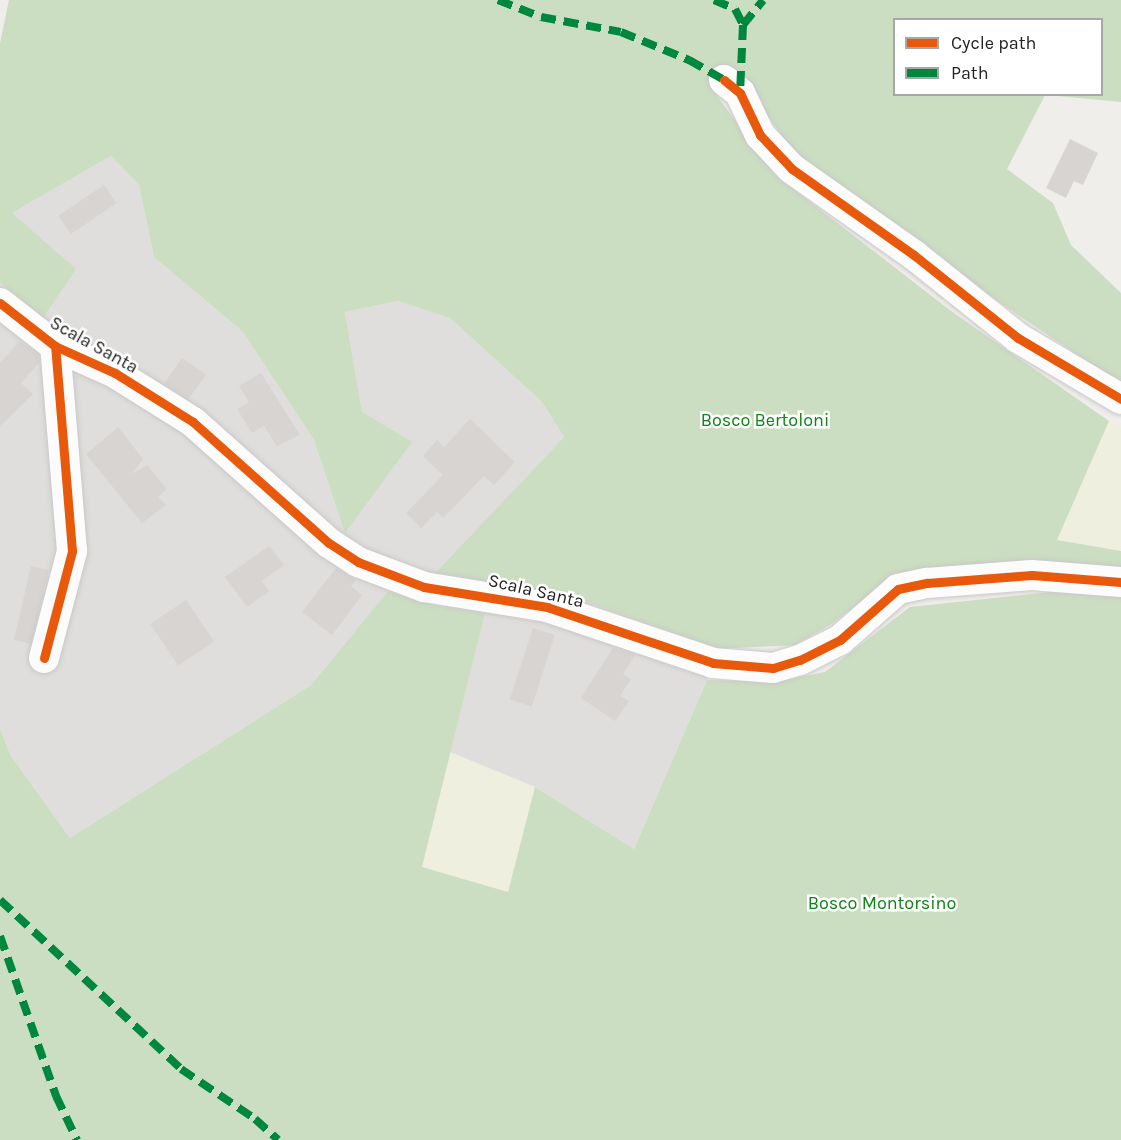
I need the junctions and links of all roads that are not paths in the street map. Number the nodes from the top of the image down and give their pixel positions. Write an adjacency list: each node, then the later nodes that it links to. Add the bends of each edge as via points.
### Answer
1 (724, 80): 4 (street, via 740,93 760,135 792,169 914,255 1018,338)
2 (0, 303): 3 (street, Scala Santa)
3 (55, 346): 5 (street, Scala Santa, via 115,373 193,422 329,543 358,562 424,586 547,607 658,647 752,668 773,668 826,648 898,589 1032,575); 6 (street, via 72,551)
4 (1121, 399)
5 (1121, 582)
6 (44, 658)

